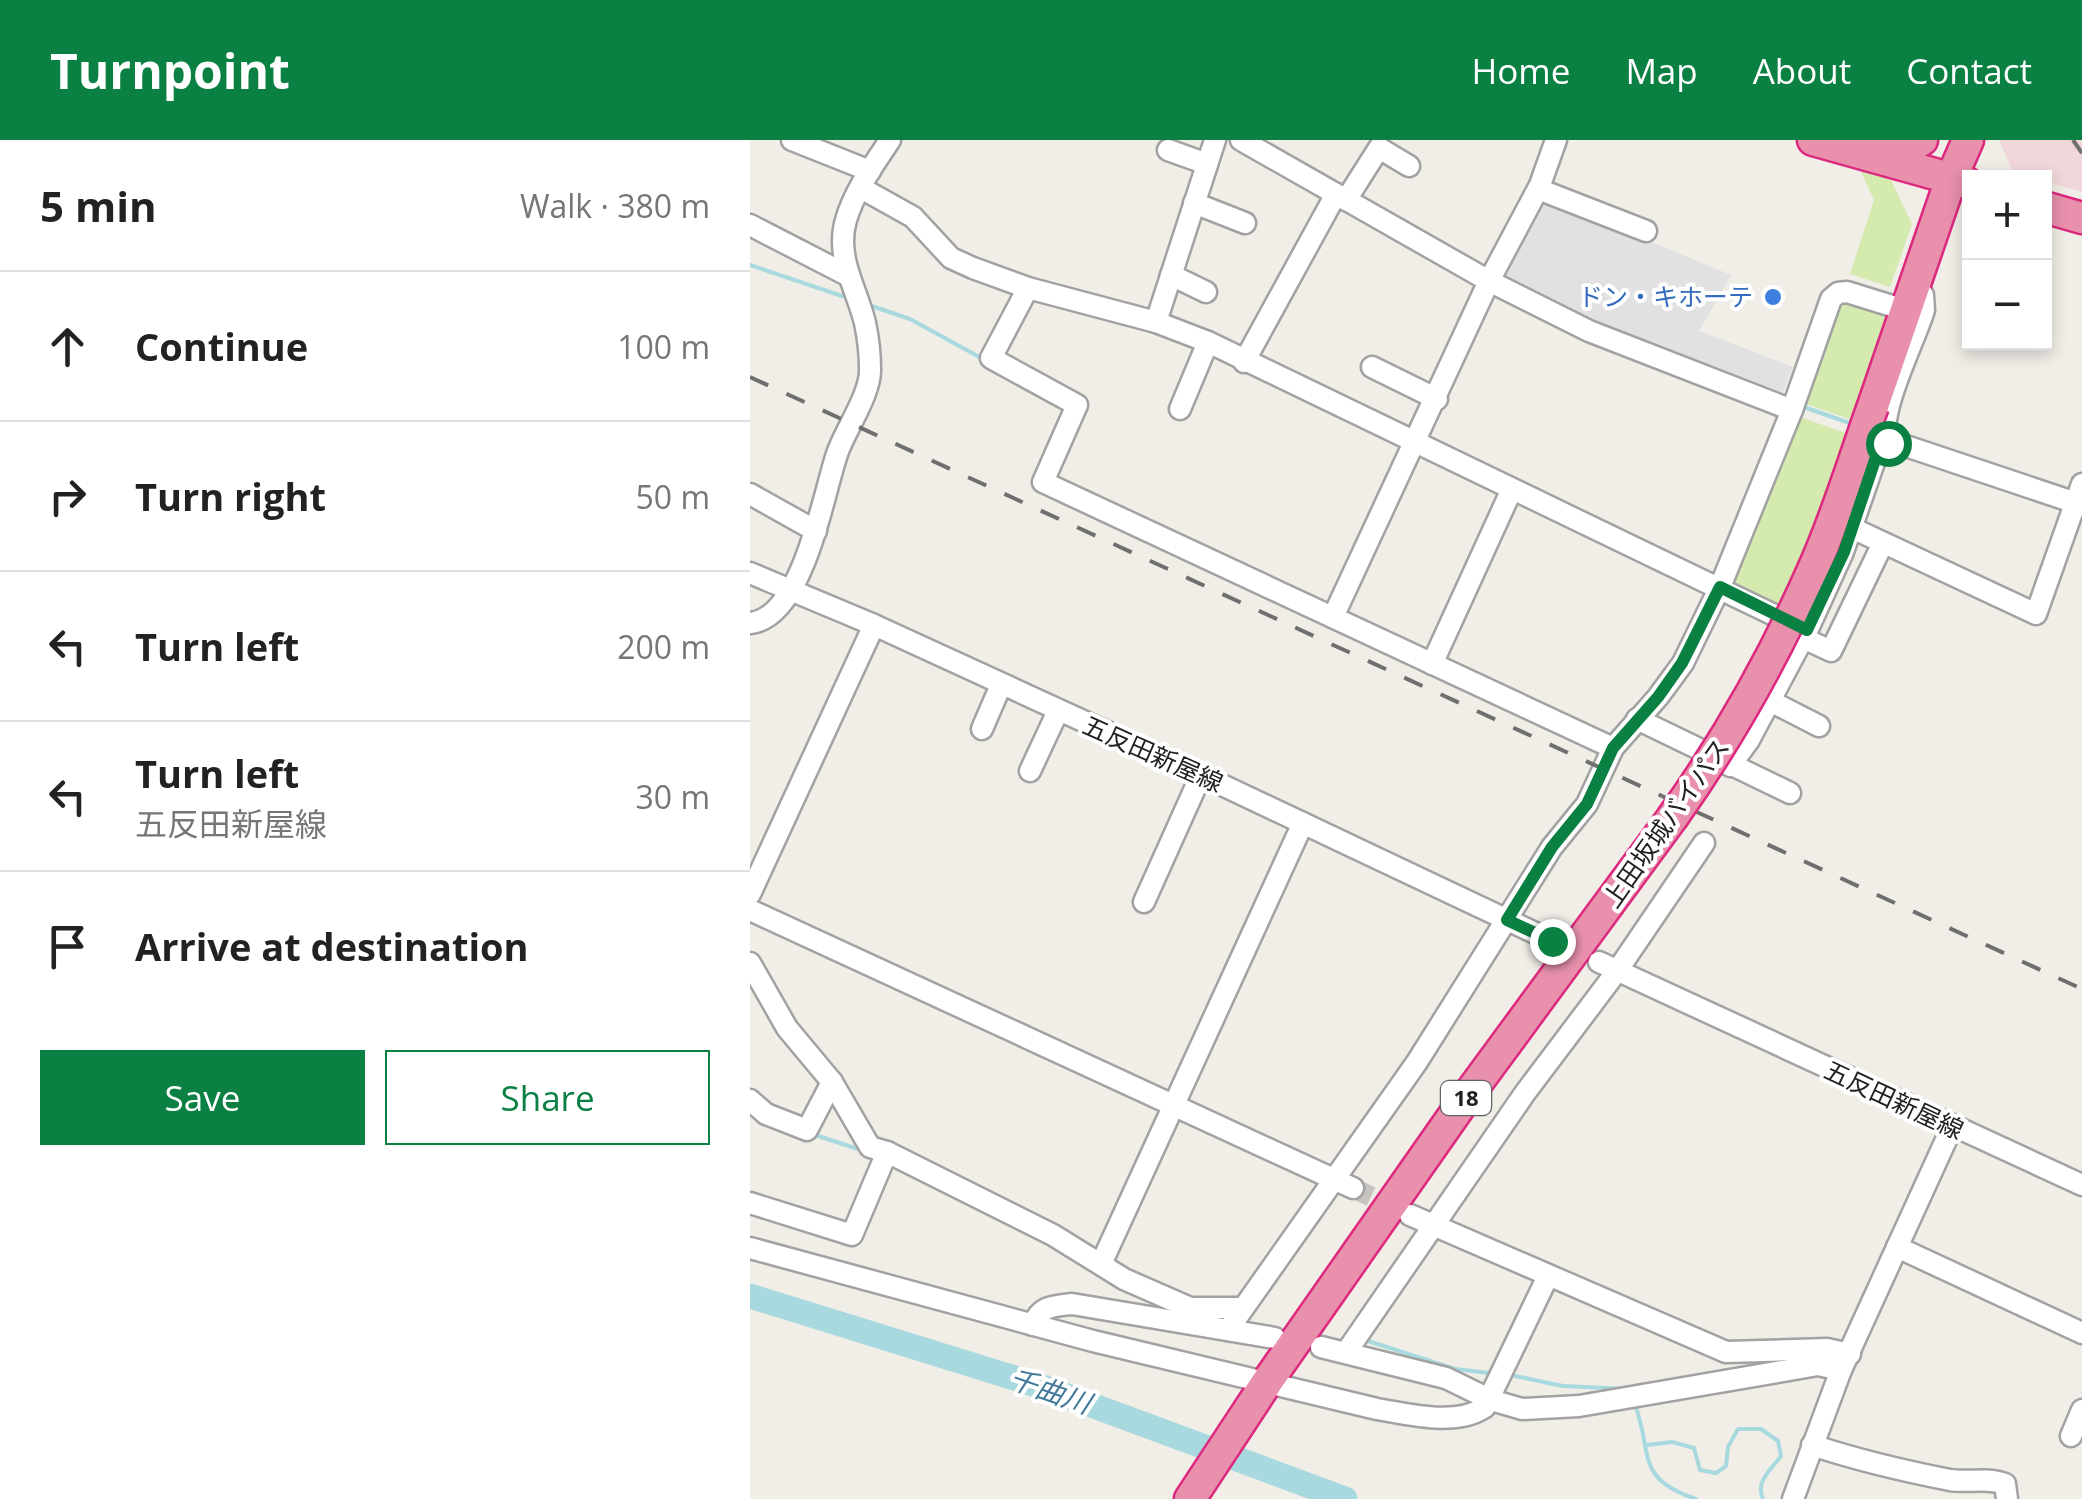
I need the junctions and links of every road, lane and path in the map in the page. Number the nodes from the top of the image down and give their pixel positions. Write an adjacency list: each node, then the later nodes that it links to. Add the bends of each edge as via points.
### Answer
1 (792, 140): 13 (street)
2 (890, 140): 13 (street)
3 (1214, 140): 11 (street)
4 (1240, 140): 16 (street)
5 (1556, 140): 15 (street)
6 (1813, 140): 9 (highway)
7 (1922, 140): 9 (highway, via 1886,151)
8 (1968, 140): 14 (highway, 18)
9 (1843, 149): 14 (highway)
10 (1168, 150): 11 (street)
11 (1207, 164): 17 (street)
12 (1409, 166): 16 (street, via 1379,148)
13 (866, 180): 24 (street, via 845,221); 26 (street, via 951,258)
14 (1960, 182): 28 (highway, 上田坂城バイパス / 18)
15 (1538, 189): 22 (street); 25 (street)
16 (1341, 197): 25 (street); 31 (street)
17 (1194, 202): 20 (street); 23 (street)
18 (2052, 209): 19 (highway)
19 (2082, 218)
20 (1245, 223)
21 (750, 224): 24 (street)
22 (1646, 230)
23 (1171, 275): 27 (street); 29 (street)
24 (848, 276): 42 (street, via 865,324 871,374 838,452)
25 (1489, 282): 33 (street); 35 (street, via 1588,331)
26 (1028, 288): 29 (street); 47 (street, via 991,358 1078,406 1043,482)
27 (1206, 292)
28 (1914, 301): 35 (street, via 1847,292 1830,299); 36 (street, via 1886,417); 94 (highway, 上田坂城バイパス / 18, bridge, via 1816,563 1738,720)
29 (1156, 322): 30 (street)
30 (1208, 342): 31 (street); 34 (street)
31 (1244, 362): 37 (street)
32 (1372, 367): 33 (street)
33 (1437, 398): 37 (street)
34 (1180, 409)
35 (1792, 410): 45 (street)
36 (1888, 443): 40 (street); 41 (street, via 1878,451)
37 (1414, 444): 38 (street); 47 (street)
38 (1512, 488): 45 (street); 51 (street)
39 (750, 494): 42 (street)
40 (2080, 497): 43 (street, via 2036,614)
41 (1852, 528): 43 (street); 50 (street)
42 (816, 531): 46 (street)
43 (1883, 543): 50 (street, via 1831,650)
44 (750, 574): 46 (street, 五反田新屋線)
45 (1720, 587): 50 (street); 55 (street, via 1682,663)
46 (790, 590): 48 (street, via 761,622); 49 (street, 五反田新屋線)
47 (1333, 617): 51 (street)
48 (750, 622)
49 (874, 625): 52 (street, 五反田新屋線); 65 (street)
50 (1805, 634): 53 (street)
51 (1432, 664): 58 (street)
52 (1001, 684): 54 (street, 五反田新屋線); 57 (street)
53 (1770, 701): 56 (street); 59 (street)
54 (1058, 711): 60 (street); 61 (street, 五反田新屋線)
55 (1638, 720): 58 (street); 59 (street)
56 (1819, 726)
57 (982, 729)
58 (1613, 748): 68 (street, via 1587,804)
59 (1730, 766): 62 (street)
60 (1030, 770)
61 (1202, 775): 63 (street, 五反田新屋線); 66 (street)
62 (1790, 793)
63 (1303, 822): 68 (street, 五反田新屋線); 74 (street)
64 (1704, 843): 71 (street)
65 (750, 894)
66 (1144, 902)
67 (750, 910): 74 (street)
68 (1507, 920): 69 (street, 五反田新屋線); 78 (street)
69 (1552, 941)
70 (750, 964): 72 (street)
71 (1608, 967): 75 (street, 五反田新屋線); 81 (street)
72 (829, 1086): 73 (street, via 807,1130); 76 (street, via 870,1147)
73 (750, 1100)
74 (1172, 1106): 78 (street); 84 (street)
75 (1952, 1127): 77 (street, 五反田新屋線); 82 (street)
76 (885, 1157): 79 (street, via 852,1235); 84 (street)
77 (2080, 1178)
78 (1344, 1183): 86 (street)
79 (750, 1203)
80 (1410, 1215): 81 (street)
81 (1432, 1225): 85 (street); 92 (street)
82 (1897, 1247): 89 (street); 93 (street)
83 (750, 1248): 87 (street)
84 (1101, 1264): 86 (street, via 1190,1308)
85 (1548, 1276): 93 (street, via 1726,1352 1826,1349); 95 (street)
86 (1242, 1308): 88 (street)
87 (1033, 1325): 88 (street, via 1046,1307 1072,1304); 94 (street)
88 (1228, 1330): 90 (street)
89 (2082, 1332)
90 (1275, 1338)
91 (1321, 1347): 92 (street)
92 (1347, 1351): 95 (street, via 1446,1378)
93 (1845, 1362): 95 (street, via 1580,1406 1522,1409); 98 (street)
94 (1267, 1382): 95 (street, via 1424,1416 1476,1413); 99 (highway, 上田坂城バイパス / 18)
95 (1491, 1400)
96 (2082, 1410): 97 (street)
97 (2071, 1436)
98 (1810, 1451): 100 (street); 101 (street); 102 (street, via 1954,1481 1995,1480 2005,1484)
99 (1190, 1499)
100 (1794, 1499)
101 (1969, 1499)
102 (2007, 1499)

